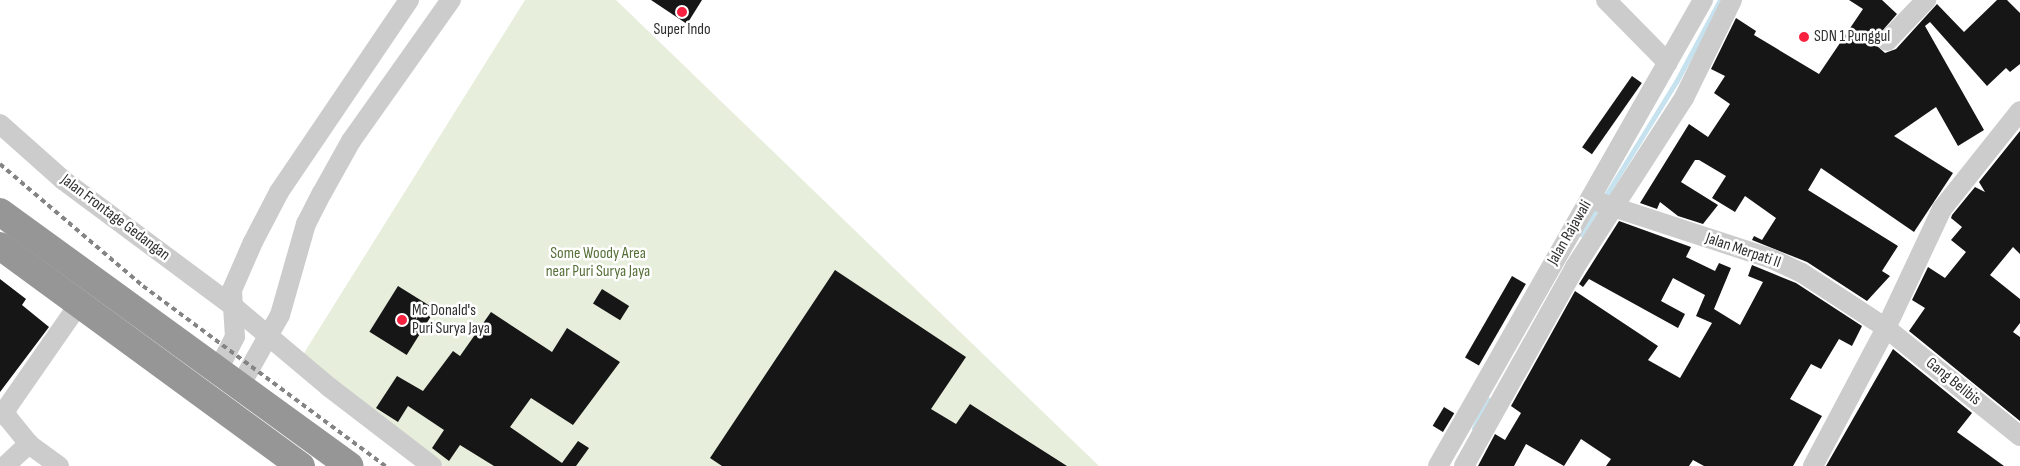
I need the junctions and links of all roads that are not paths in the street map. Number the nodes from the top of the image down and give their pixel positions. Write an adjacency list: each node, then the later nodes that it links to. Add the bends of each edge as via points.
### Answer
1 (409, 0): 15 (street, via 279,192 238,273 232,290)
2 (451, 0): 17 (street, via 351,141 322,193 306,224 288,297)
3 (1606, 0): 8 (street)
4 (1703, 0): 8 (street, Jalan Rajawali)
5 (1732, 0): 11 (street, via 1684,98)
6 (1926, 0): 7 (street)
7 (1887, 40)
8 (1668, 63): 11 (street, Jalan Rajawali)
9 (2020, 111): 16 (street, via 1942,210)
10 (0, 124): 15 (street, Jalan Frontage Gedangan, via 62,180)
11 (1602, 203): 16 (street, Jalan Merpati II, via 1772,259 1802,273); 29 (street, Jalan Rajawali); 30 (street)
12 (0, 212): 18 (highway)
13 (0, 246): 14 (highway)
14 (79, 304): 20 (highway); 23 (street, via 6,409 7,417)
15 (234, 307): 17 (street, Jalan Frontage Gedangan); 18 (street, via 235,337)
16 (1886, 328): 22 (street, Gang Belibis); 31 (street)
17 (269, 337): 19 (street); 28 (street, Jalan Frontage Gedangan)
18 (218, 370): 19 (highway); 20 (highway)
19 (240, 386): 21 (highway); 27 (highway)
20 (203, 394): 21 (highway)
21 (225, 410): 26 (highway)
22 (2020, 436)
23 (29, 444): 24 (street); 25 (street)
24 (5, 466)
25 (59, 466)
26 (301, 466)
27 (350, 466)
28 (432, 466)
29 (1438, 466)
30 (1464, 466)
31 (1813, 466)

